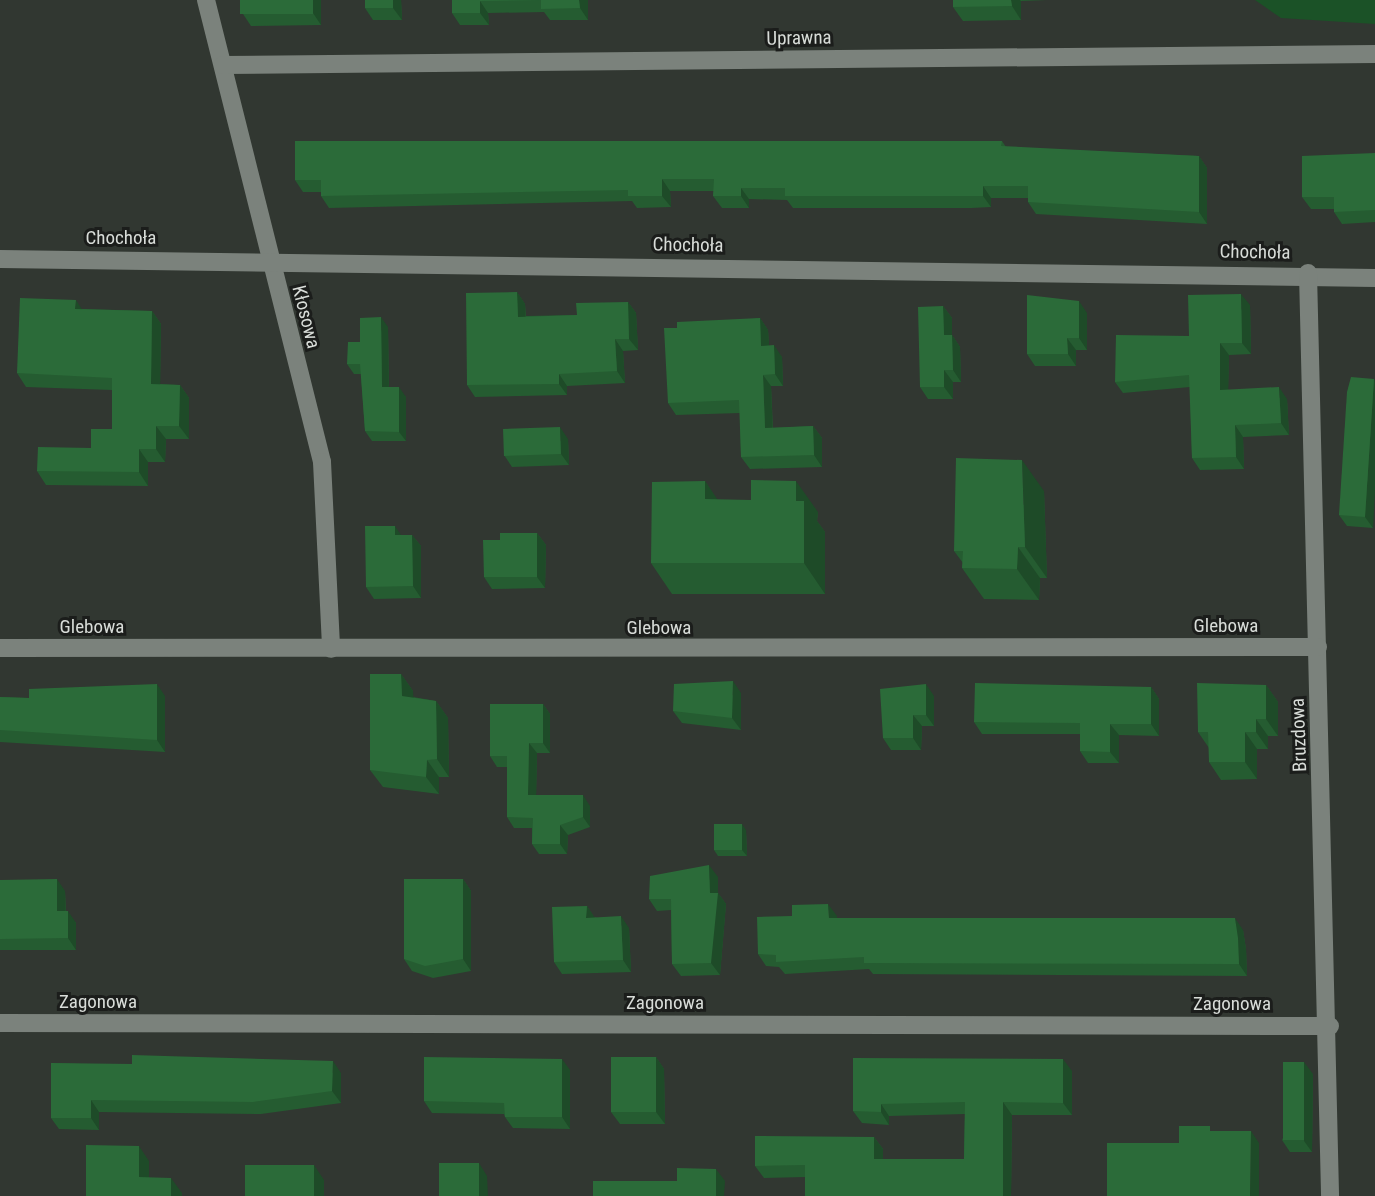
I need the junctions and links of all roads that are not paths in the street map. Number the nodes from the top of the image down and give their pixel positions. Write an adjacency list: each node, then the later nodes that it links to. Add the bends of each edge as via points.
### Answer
1 (206, 0): 3 (street, Kłosowa)
2 (1375, 54): 3 (street, Uprawna)
3 (223, 65): 5 (street, Kłosowa)
4 (0, 259): 5 (street, Chochoła)
5 (271, 260): 6 (street, Chochoła); 10 (street, Kłosowa, via 322,462)
6 (1308, 273): 7 (street, Chochoła); 8 (street, Bruzdowa)
7 (1375, 278)
8 (1318, 647): 10 (street, Glebowa); 12 (street, Bruzdowa)
9 (0, 648): 10 (street, Glebowa)
10 (331, 649)
11 (0, 1023): 12 (street, Zagonowa)
12 (1329, 1026): 13 (street, Bruzdowa)
13 (1330, 1196)

